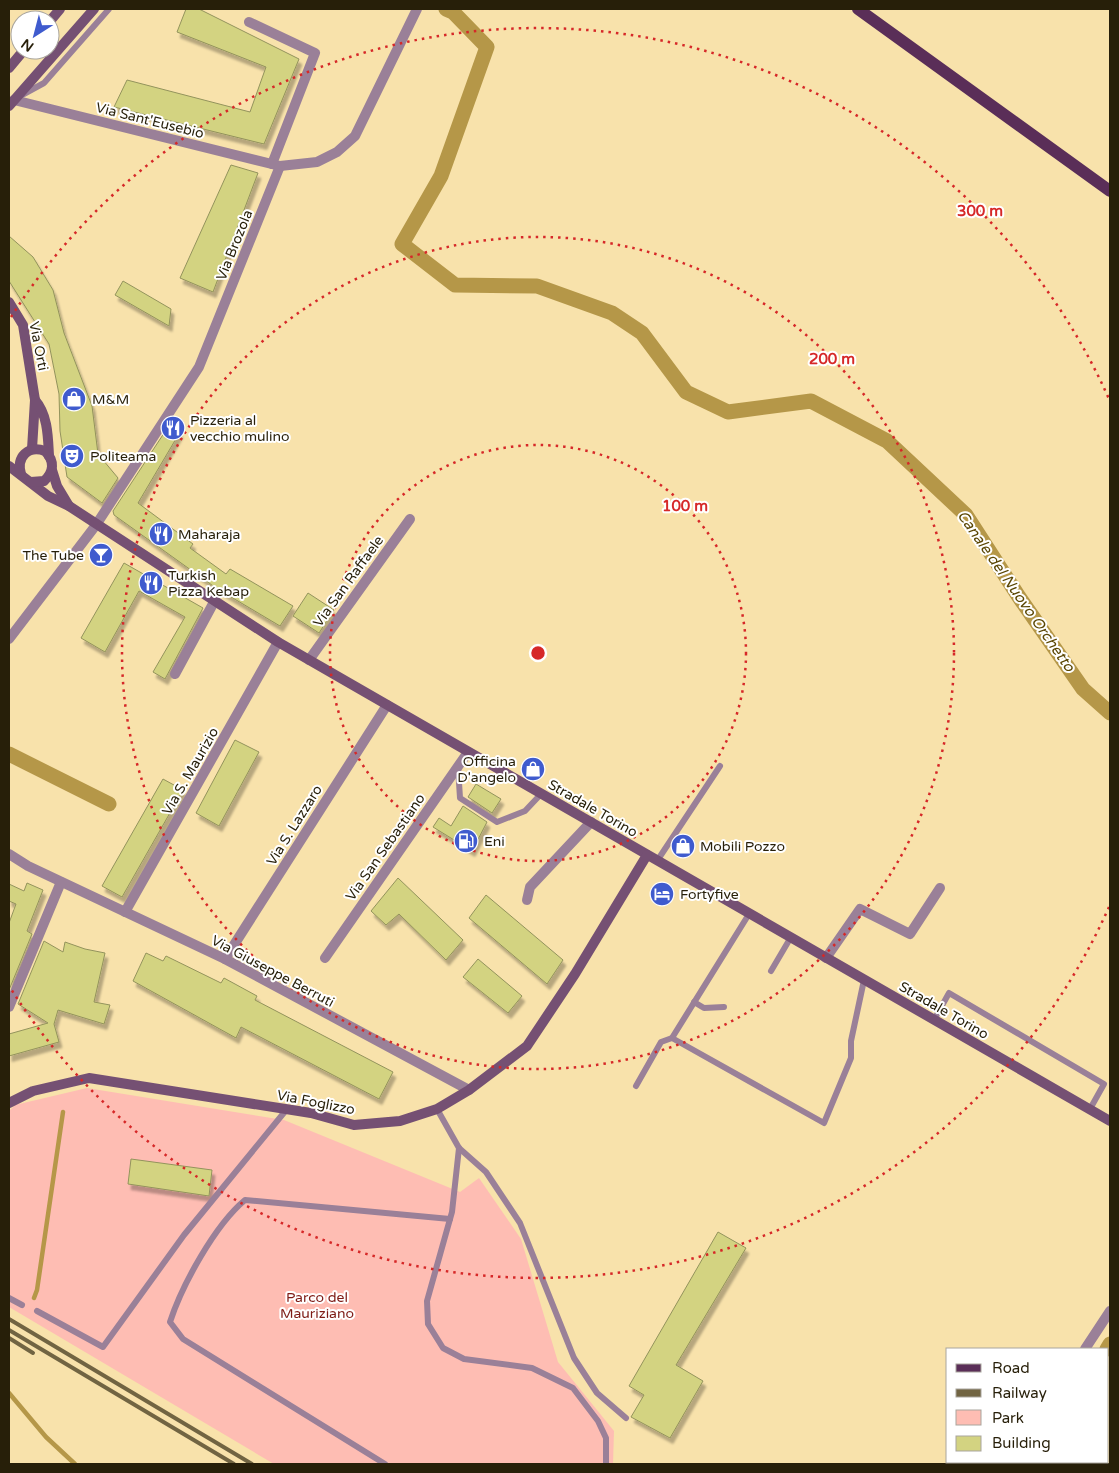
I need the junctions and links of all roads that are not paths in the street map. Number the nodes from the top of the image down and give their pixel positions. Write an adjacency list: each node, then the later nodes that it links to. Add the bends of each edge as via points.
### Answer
1 (94, 9): 6 (main road)
2 (109, 9): 6 (lane, via 44,83)
3 (417, 9): 7 (street, via 355,136 337,152 317,162)
4 (858, 9): 8 (main road)
5 (249, 22): 7 (street, Via Brozola, via 315,53)
6 (11, 103): 7 (street, Via Sant'Eusebio)
7 (276, 165): 20 (street, Via Brozola, via 199,367)
8 (1110, 191)
9 (9, 302): 10 (main road, Via Orti)
10 (13, 315): 11 (main road, Via Orti, via 23,326)
11 (35, 400): 12 (main road, Via Orti); 13 (main road, Via Orti, via 41,406 46,426)
12 (32, 449): 13 (main road, via 39,449); 16 (main road, via 20,458)
13 (49, 456): 15 (main road)
14 (9, 466): 16 (main road)
15 (52, 470): 17 (main road, via 44,481); 18 (main road, Stradale Torino)
16 (20, 474): 17 (main road)
17 (31, 482): 18 (main road, Stradale Torino, via 48,496)
18 (69, 506): 20 (main road, Stradale Torino)
19 (410, 519): 24 (street, Via San Raffaele)
20 (96, 525): 21 (main road, Stradale Torino); 22 (street, Via Brozola)
21 (214, 602): 23 (main road, Stradale Torino); 25 (street)
22 (9, 640)
23 (278, 642): 24 (main road, Stradale Torino); 38 (street, Via S. Maurizio)
24 (309, 660): 26 (main road, Stradale Torino)
25 (175, 674)
26 (387, 705): 27 (main road, Stradale Torino); 43 (street, Via S. Lazzaro)
27 (468, 752): 28 (street, Via San Sebastiano); 30 (main road, Stradale Torino)
28 (458, 766): 30 (lane, via 460,798 497,822 524,811); 41 (street, Via San Sebastiano)
29 (720, 766): 34 (lane)
30 (541, 794): 31 (main road, Stradale Torino)
31 (591, 822): 33 (main road, Stradale Torino); 37 (street, via 530,887)
32 (9, 854): 35 (street, Via Giuseppe Berruti)
33 (647, 855): 34 (main road, Stradale Torino); 52 (main road, Via Foglizzo, via 527,1046)
34 (656, 861): 39 (main road, Stradale Torino)
35 (61, 882): 38 (street, Via Giuseppe Berruti); 47 (street)
36 (940, 888): 42 (street, via 910,934 860,909)
37 (527, 900)
38 (125, 912): 43 (street, Via Giuseppe Berruti)
39 (749, 914): 40 (main road, Stradale Torino); 46 (lane)
40 (791, 937): 42 (main road, Stradale Torino); 44 (lane)
41 (325, 958)
42 (826, 958): 45 (main road, Stradale Torino)
43 (225, 960): 52 (street, Via Giuseppe Berruti)
44 (771, 971)
45 (864, 980): 49 (main road, Stradale Torino); 50 (lane, via 851,1041 851,1058 824,1123)
46 (694, 1002): 48 (lane, via 704,1008); 50 (lane)
47 (9, 1007)
48 (724, 1008)
49 (934, 1020): 55 (main road, Stradale Torino); 55 (lane, via 949,993 1104,1084)
50 (672, 1038): 51 (lane, via 661,1042)
51 (636, 1086)
52 (469, 1090): 54 (main road, Via Foglizzo)
53 (9, 1104): 56 (main road, Via Foglizzo, via 33,1091 89,1078)
54 (438, 1109): 56 (main road, Via Foglizzo, via 400,1121 354,1125); 58 (lane)
55 (1090, 1109): 57 (main road, Stradale Torino)
56 (287, 1110): 62 (lane, via 184,1234 103,1347)
57 (1110, 1121)
58 (459, 1148): 59 (lane); 65 (lane, via 486,1172 520,1223 574,1358 597,1392)
59 (450, 1219): 66 (lane, via 245,1200 229,1214 206,1250 176,1303 170,1322 183,1339); 67 (lane, via 427,1301 428,1324 443,1348 464,1359 532,1368 574,1388 606,1438)
60 (9, 1298): 61 (lane)
61 (22, 1304)
62 (37, 1311)
63 (1110, 1311): 64 (street)
64 (1086, 1348)
65 (626, 1418)
66 (385, 1464)
67 (606, 1464)

